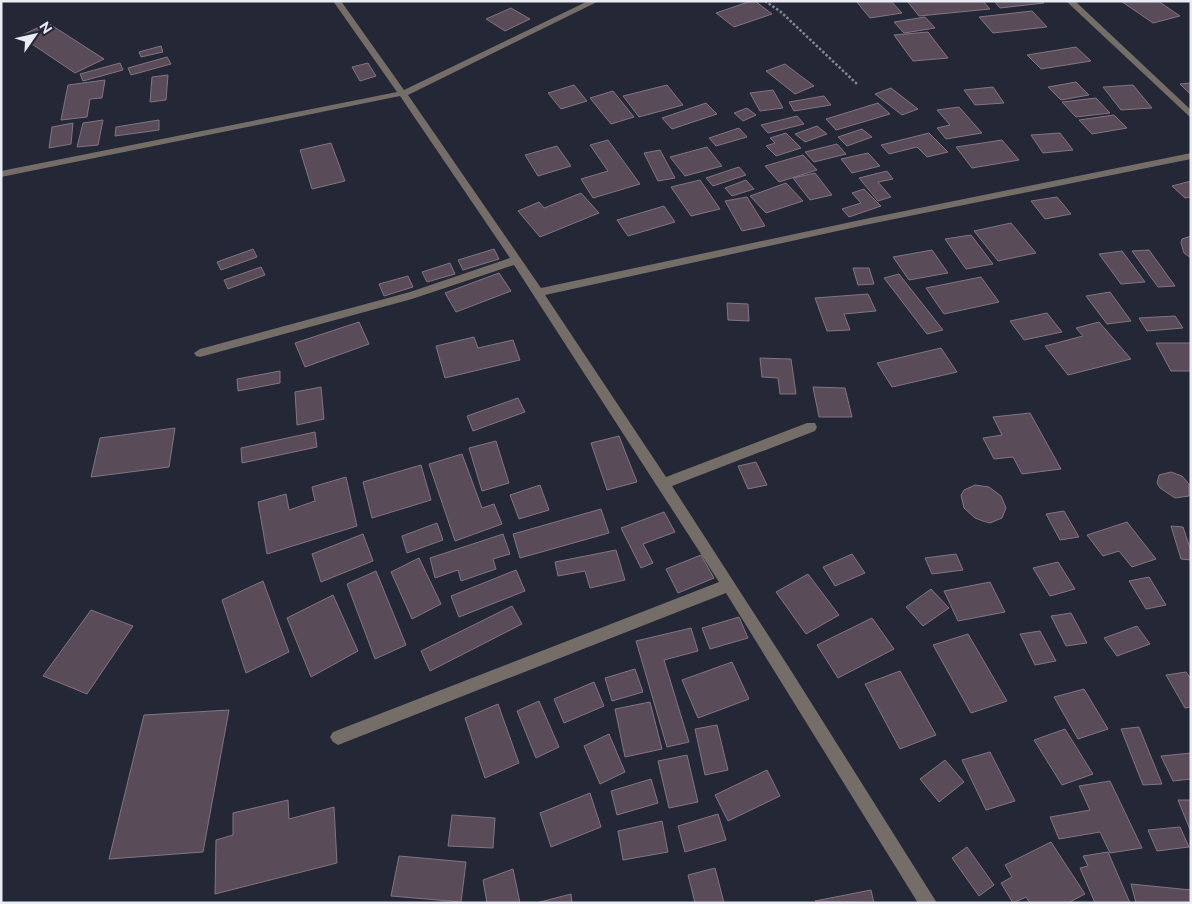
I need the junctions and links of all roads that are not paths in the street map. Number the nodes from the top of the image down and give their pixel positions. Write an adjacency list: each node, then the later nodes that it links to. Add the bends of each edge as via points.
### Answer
1 (338, 1): 4 (street)
2 (595, 1): 4 (street)
3 (1070, 1): 5 (street)
4 (404, 93): 7 (street); 8 (street)
5 (1191, 115)
6 (1191, 156): 9 (street)
7 (1, 174)
8 (516, 260): 9 (street); 10 (street, via 412,295)
9 (539, 292): 12 (street)
10 (200, 353)
11 (811, 427): 12 (street)
12 (662, 484): 13 (street)
13 (729, 585): 14 (street); 15 (street)
14 (338, 737)
15 (928, 903)

